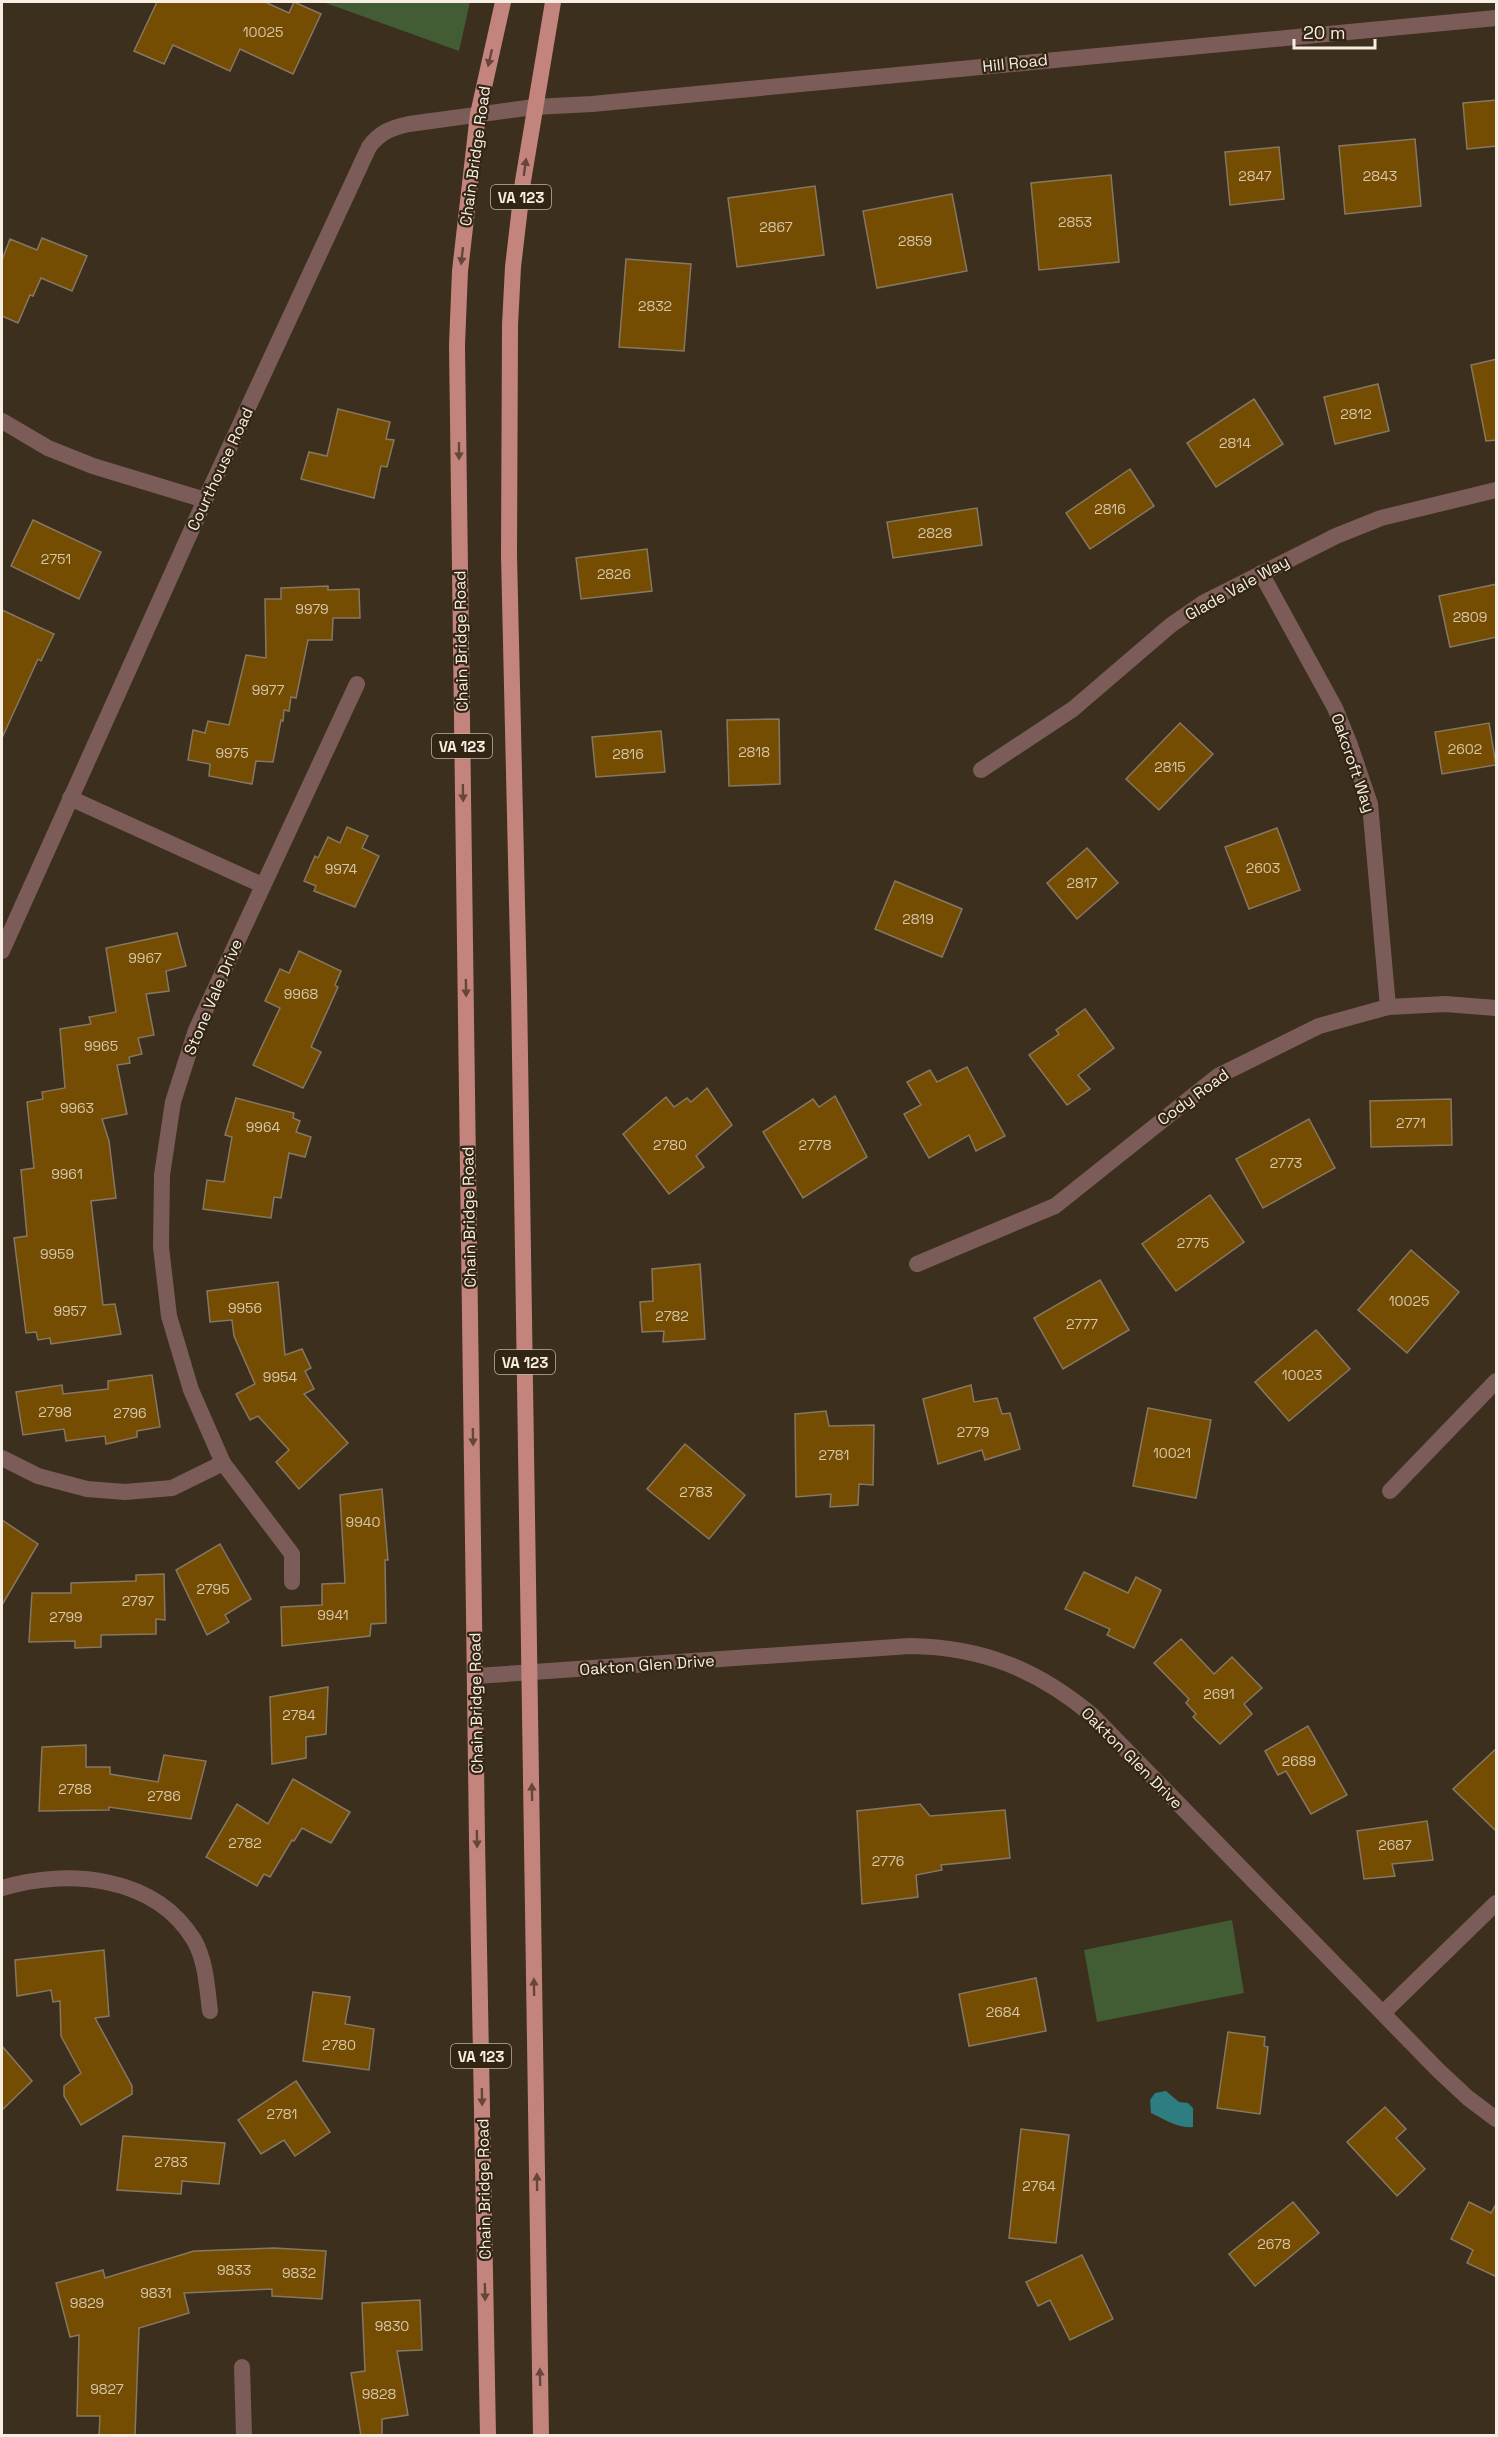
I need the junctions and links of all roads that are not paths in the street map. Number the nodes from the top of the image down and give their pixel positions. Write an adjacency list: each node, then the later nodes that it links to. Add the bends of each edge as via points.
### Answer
1 (503, 2): 5 (main road, Chain Bridge Road / VA 123, one-way to 5)
2 (553, 2): 4 (main road, VA 123)
3 (1497, 18): 4 (street, Hill Road)
4 (534, 107): 5 (street, Courthouse Road); 23 (main road, VA 123, one-way to 4, via 509,555 513,267)
5 (478, 114): 8 (street, Courthouse Road, via 409,124 376,137 321,246); 24 (main road, Chain Bridge Road / VA 123, one-way to 24, via 460,271 457,345)
6 (2, 421): 8 (street, via 48,448 93,466)
7 (1497, 490): 9 (street, Glade Vale Way, via 1381,518)
8 (205, 500): 12 (street, Courthouse Road)
9 (1261, 573): 11 (street, Glade Vale Way, via 1203,603 1171,625 1073,709); 15 (street, Oakcroft Way, via 1335,708 1370,804)
10 (357, 684): 13 (street, Stone Vale Drive)
11 (981, 770)
12 (70, 798): 13 (street); 14 (street, Courthouse Road)
13 (262, 885): 20 (street, Stone Vale Drive, via 195,1030 173,1102 162,1174 161,1246 169,1316 191,1390)
14 (2, 951)
15 (1388, 1007): 16 (street, Cody Road); 17 (street, Cody Road, via 1319,1026 1218,1076 1055,1206)
16 (1497, 1008)
17 (917, 1264)
18 (1497, 1381): 21 (street)
19 (2, 1458): 20 (street, via 38,1476 87,1489 125,1492 172,1488)
20 (223, 1463): 22 (street, Stone Vale Drive, via 292,1554)
21 (1390, 1491)
22 (292, 1582)
23 (530, 1673): 24 (street, Oakton Glen Drive); 28 (street, Oakton Glen Drive, via 910,1646 958,1649 1004,1662 1052,1685 1093,1716); 33 (main road, VA 123, one-way to 23)
24 (476, 1676): 32 (main road, Chain Bridge Road / VA 123, one-way to 32)
25 (2, 1888): 27 (street, via 54,1878 92,1879 124,1886 155,1900 175,1915 195,1942 204,1965)
26 (1497, 1903): 28 (street)
27 (210, 2011)
28 (1383, 2013): 29 (street, Oakton Glen Drive, via 1460,2091)
29 (1497, 2119)
30 (242, 2367): 31 (street)
31 (244, 2436)
32 (488, 2436)
33 (541, 2436)

